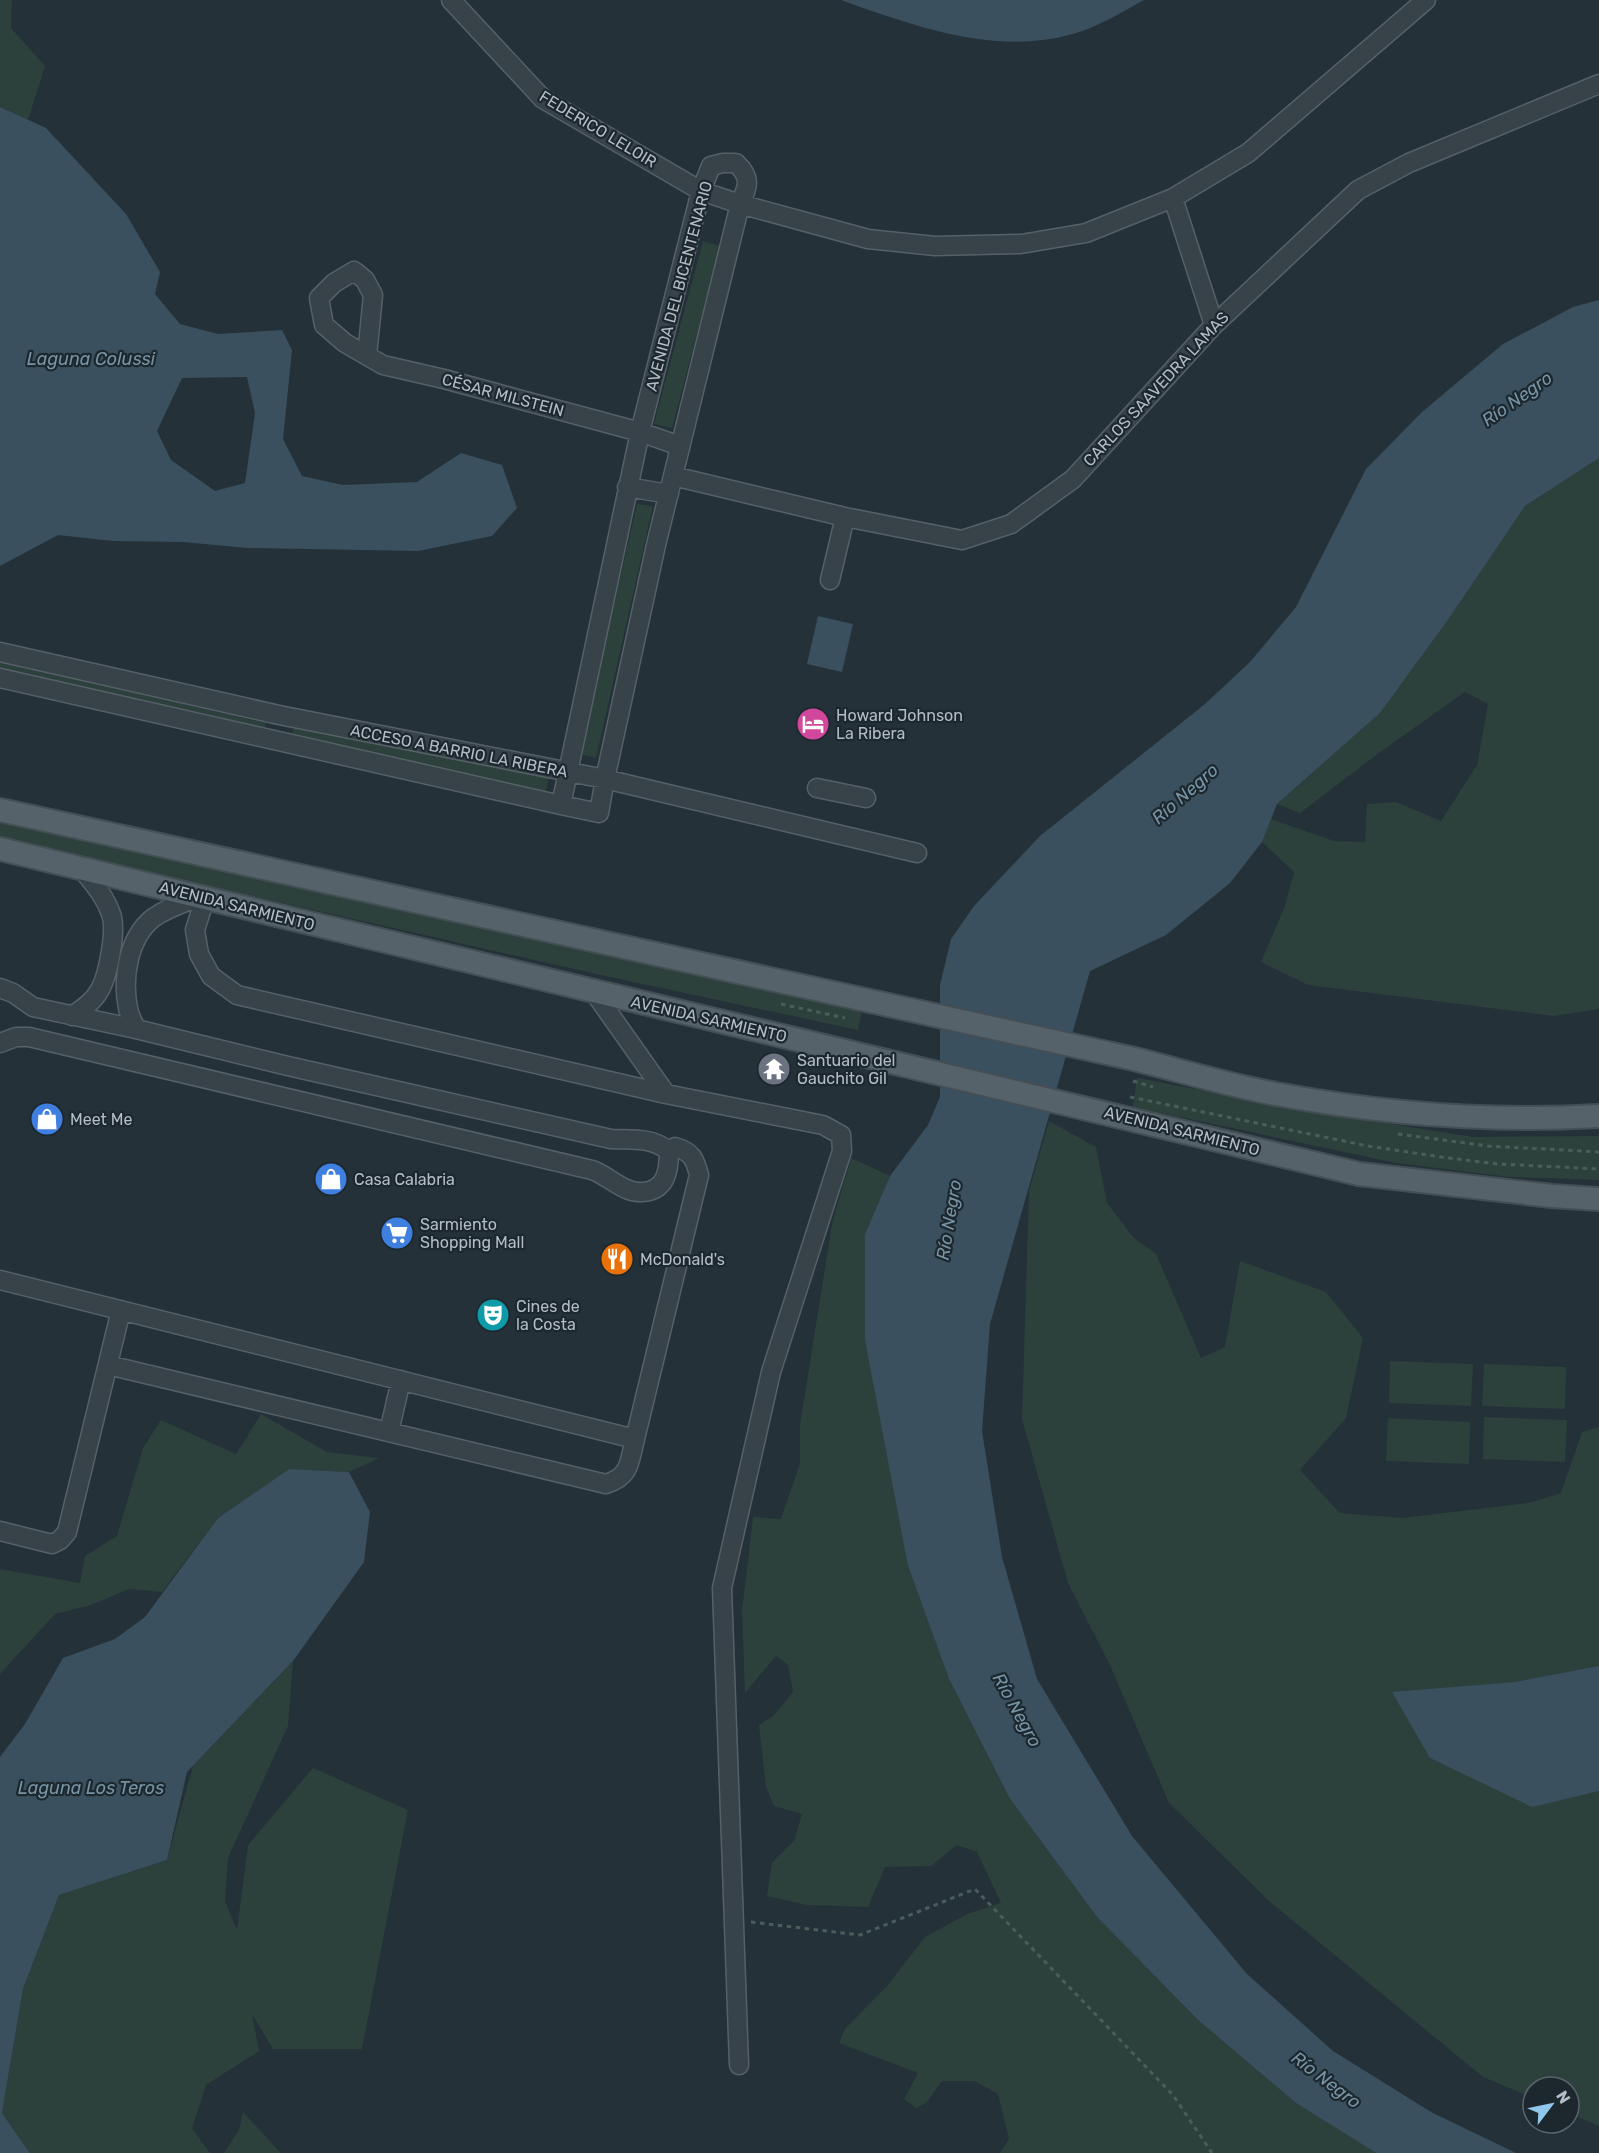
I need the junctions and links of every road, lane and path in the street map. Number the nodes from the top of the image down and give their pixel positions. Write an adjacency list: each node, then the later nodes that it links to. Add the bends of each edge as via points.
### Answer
1 (451, 0): 4 (street, FEDERICO LELOIR, via 543,99)
2 (1426, 0): 5 (street, FEDERICO LELOIR, via 1248,153)
3 (1599, 84): 7 (street, CARLOS SAAVEDRA LAMAS, via 1409,163 1358,190)
4 (701, 190): 6 (street, FEDERICO LELOIR); 6 (street, AVENIDA DEL BICENTENARIO, via 711,166 736,164 744,171 748,186); 9 (street, AVENIDA DEL BICENTENARIO)
5 (1173, 198): 6 (street, FEDERICO LELOIR, via 1086,233 1021,244 936,246 868,238); 7 (street)
6 (740, 204): 10 (street, AVENIDA DEL BICENTENARIO)
7 (1214, 325): 13 (street, CARLOS SAAVEDRA LAMAS, via 1073,479 1011,524 962,540)
8 (367, 356): 9 (street, CÉSAR MILSTEIN, via 383,365)
9 (640, 432): 10 (street, CÉSAR MILSTEIN); 12 (street, AVENIDA DEL BICENTENARIO)
10 (680, 446): 11 (street, AVENIDA DEL BICENTENARIO)
11 (671, 485): 12 (street, CARLOS SAAVEDRA LAMAS); 13 (street, CARLOS SAAVEDRA LAMAS); 20 (street, AVENIDA DEL BICENTENARIO)
12 (627, 488): 19 (street, AVENIDA DEL BICENTENARIO)
13 (845, 517): 14 (street)
14 (830, 580)
15 (0, 652): 17 (street, ACCESO A BARRIO LA RIBERA)
16 (0, 678): 18 (street)
17 (279, 715): 18 (street); 19 (street, ACCESO A BARRIO LA RIBERA)
18 (277, 742): 23 (street)
19 (568, 773): 20 (street, ACCESO A BARRIO LA RIBERA); 23 (street, AVENIDA DEL BICENTENARIO)
20 (604, 779): 23 (street, AVENIDA DEL BICENTENARIO, via 599,813); 26 (street, ACCESO A BARRIO LA RIBERA)
21 (817, 788): 22 (street)
22 (866, 798)
23 (561, 805)
24 (0, 810): 38 (main road, via 1130,1058 1276,1094 1407,1114 1491,1118)
25 (0, 849): 27 (main road, AVENIDA SARMIENTO)
26 (917, 853)
27 (81, 868): 28 (main road, AVENIDA SARMIENTO); 31 (street, via 102,894 112,917 112,937 99,991)
28 (202, 898): 30 (main road, AVENIDA SARMIENTO); 32 (street, via 173,906 152,919 132,947 126,995); 35 (street, via 195,930 199,954 211,976 237,995)
29 (0, 988): 31 (street, via 33,1007)
30 (594, 992): 35 (street); 37 (main road, AVENIDA SARMIENTO, via 869,1058)
31 (72, 1016): 32 (street)
32 (136, 1029): 34 (street)
33 (0, 1043): 36 (street, via 29,1037)
34 (288, 1066): 36 (street); 39 (street, via 612,1139 646,1139)
35 (666, 1095): 49 (street, via 823,1125 841,1136 842,1151 771,1372 722,1588)
36 (275, 1096): 39 (street, via 592,1170 632,1192 648,1192 661,1186 667,1175)
37 (1123, 1106): 40 (path, via 1136,1097 1368,1146 1498,1164); 41 (main road, AVENIDA SARMIENTO, via 1359,1174)
38 (1599, 1116)
39 (669, 1151): 47 (street, via 686,1150 696,1162 699,1175)
40 (1599, 1168)
41 (1599, 1199)
42 (0, 1280): 43 (street)
43 (122, 1310): 44 (street); 45 (street)
44 (108, 1365): 46 (street); 48 (street, via 67,1532 52,1544)
45 (401, 1380): 46 (street); 47 (street)
46 (389, 1432): 47 (street, via 606,1484 619,1480 628,1470)
47 (635, 1438)
48 (0, 1532)
49 (734, 1920): 50 (street); 51 (path, via 860,1935 975,1889 1173,2095)
50 (739, 2065)
51 (1212, 2153)

